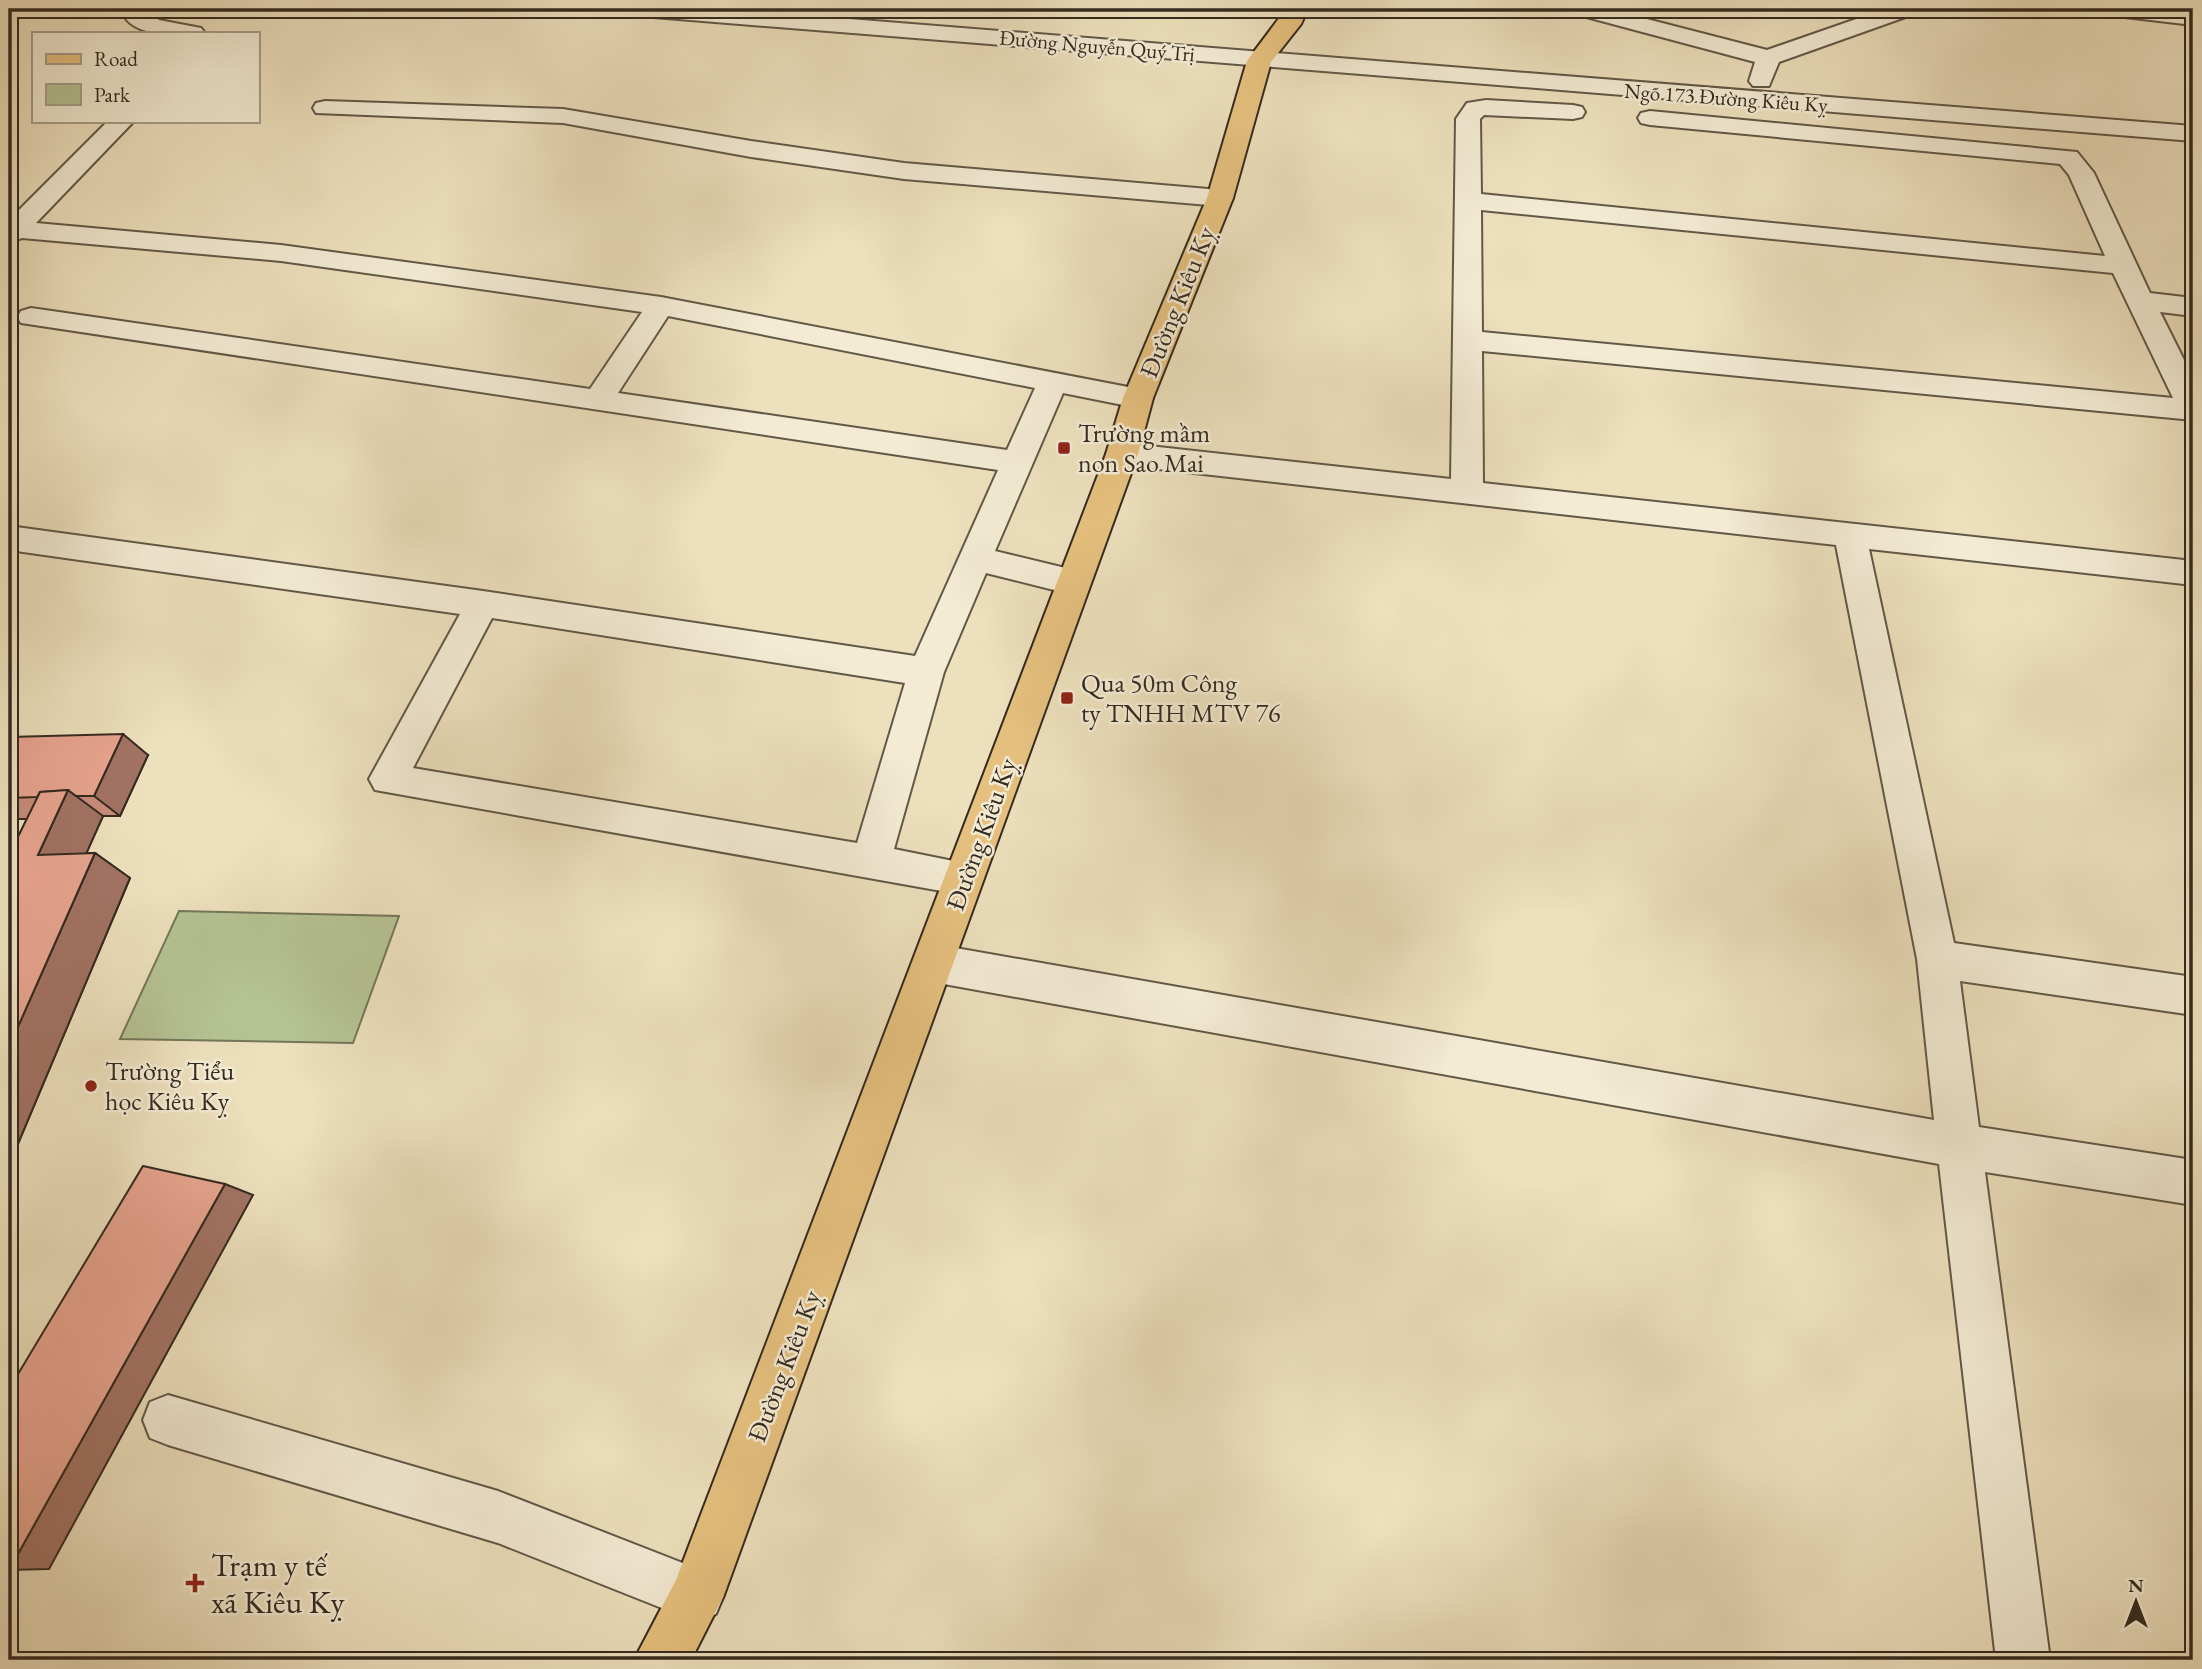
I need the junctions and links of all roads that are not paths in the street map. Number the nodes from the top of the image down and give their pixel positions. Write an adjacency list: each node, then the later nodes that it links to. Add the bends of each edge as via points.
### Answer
1 (134, 9): 10 (street, via 152,26)
2 (641, 9): 6 (street, Đường Nguyễn Quý Trị)
3 (1297, 9): 12 (main road, Đường Kiêu Kỵ)
4 (1583, 9): 11 (street)
5 (2116, 9): 9 (street)
6 (680, 10): 8 (street, Đường Nguyễn Quý Trị)
7 (1892, 11): 11 (street)
8 (821, 15): 12 (street, Đường Nguyễn Quý Trị)
9 (2193, 18)
10 (187, 32)
11 (1768, 58): 13 (street)
12 (1259, 61): 13 (street, Ngõ 173 Đường Kiêu Kỵ); 17 (main road, Đường Kiêu Kỵ)
13 (1755, 100): 16 (street, Ngõ 173 Đường Kiêu Kỵ)
14 (325, 108): 17 (street, via 563,116 904,171)
15 (121, 122): 19 (street)
16 (2193, 134)
17 (1220, 198): 28 (main road, Đường Kiêu Kỵ)
18 (1469, 201): 20 (street); 20 (street, via 1468,119 1476,108 1613,115 2063,155 2081,173); 25 (street)
19 (17, 220): 22 (street)
20 (2123, 266): 21 (street)
21 (2143, 301): 23 (street); 29 (street)
22 (661, 306): 26 (street); 27 (street)
23 (2193, 307)
24 (31, 317): 27 (street)
25 (1468, 340): 29 (street); 32 (street)
26 (1053, 381): 28 (street); 31 (street)
27 (598, 398): 31 (street)
28 (1138, 398): 30 (main road, Đường Kiêu Kỵ)
29 (2193, 409)
30 (1122, 454): 32 (street); 37 (main road, Đường Kiêu Kỵ)
31 (1016, 462): 35 (street)
32 (1467, 493): 33 (street)
33 (1850, 535): 36 (street); 42 (street)
34 (9, 538): 38 (street)
35 (975, 558): 37 (street); 39 (street)
36 (2193, 573)
37 (1074, 582): 41 (main road, Đường Kiêu Kỵ)
38 (483, 604): 39 (street); 40 (street, via 388,779)
39 (926, 672): 40 (street)
40 (871, 863): 41 (street)
41 (964, 878): 43 (main road, Đường Kiêu Kỵ)
42 (1937, 958): 44 (street); 45 (street)
43 (933, 963): 45 (street); 48 (main road, Đường Kiêu Kỵ)
44 (2193, 996)
45 (1959, 1146): 46 (street); 50 (street)
46 (2193, 1182)
47 (168, 1420): 48 (street, via 498,1517)
48 (697, 1595): 49 (main road, Đường Kiêu Kỵ)
49 (661, 1660)
50 (2023, 1660)

